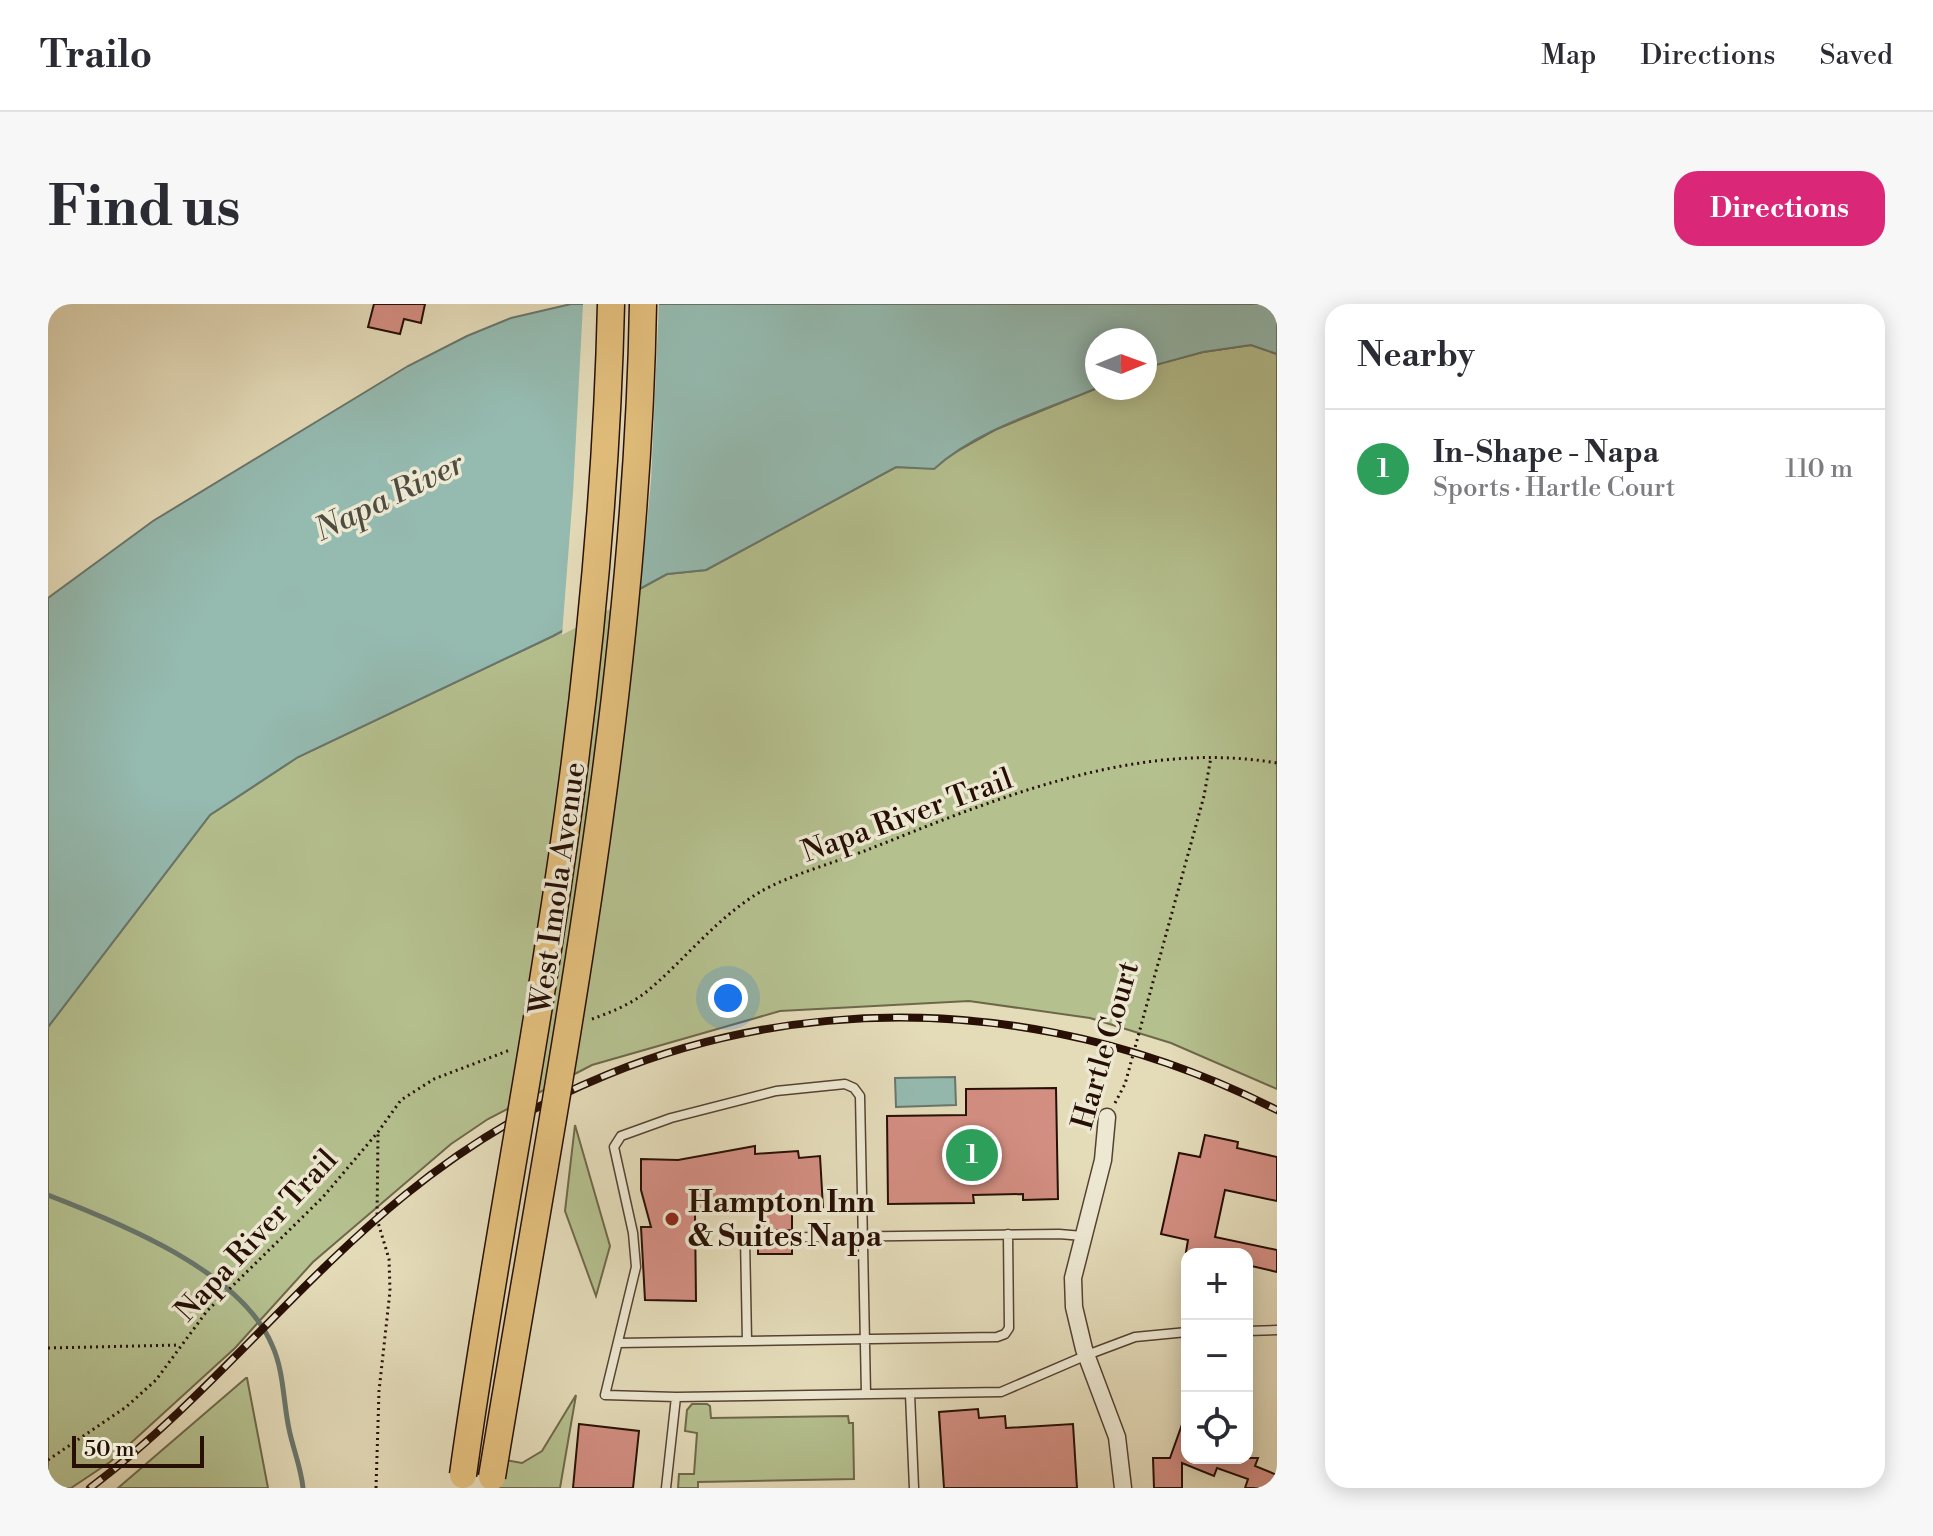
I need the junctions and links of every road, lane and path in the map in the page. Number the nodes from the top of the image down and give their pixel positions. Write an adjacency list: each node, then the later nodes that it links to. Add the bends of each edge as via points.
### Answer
1 (611, 304): 25 (main road, West Imola Avenue, bridge, via 602,490 573,784)
2 (643, 304): 26 (main road, West Imola Avenue, bridge, via 635,492 605,788)
3 (1211, 757): 4 (path, Napa River Trail); 5 (path, Napa River Trail, via 1087,774 998,800 762,891 723,917 648,990); 7 (path, Hartle Court, via 1125,1084)
4 (1277, 763)
5 (595, 1018)
6 (501, 1054): 8 (path, Napa River Trail, via 416,1088)
7 (1107, 1117): 10 (street, Hartle Court, via 1103,1160)
8 (378, 1132): 18 (path, Napa River Trail); 27 (path, via 377,1219 389,1259 390,1291)
9 (1008, 1234): 10 (lane); 11 (lane); 15 (lane, via 1005,1334)
10 (1083, 1236): 20 (street, Hartle Court, via 1073,1278 1077,1329)
11 (863, 1237): 15 (lane); 16 (lane, via 745,1238); 17 (lane, via 860,1096 845,1084 776,1091 621,1136 614,1147 636,1267)
12 (1277, 1330): 13 (lane)
13 (1253, 1331)
14 (1181, 1333): 20 (lane, via 1135,1337)
15 (864, 1339): 16 (lane); 21 (lane)
16 (747, 1341): 17 (lane)
17 (618, 1343): 23 (lane, via 605,1395)
18 (181, 1345): 19 (path); 24 (path, Napa River Trail, via 136,1398)
19 (48, 1348)
20 (1087, 1355): 22 (lane, via 1001,1392); 30 (street, Hartle Court, via 1117,1437)
21 (866, 1394): 22 (lane); 23 (lane)
22 (910, 1394): 29 (lane)
23 (676, 1397): 28 (lane)
24 (48, 1460)
25 (463, 1475)
26 (492, 1477)
27 (376, 1488)
28 (666, 1488)
29 (914, 1488)
30 (1123, 1488)

